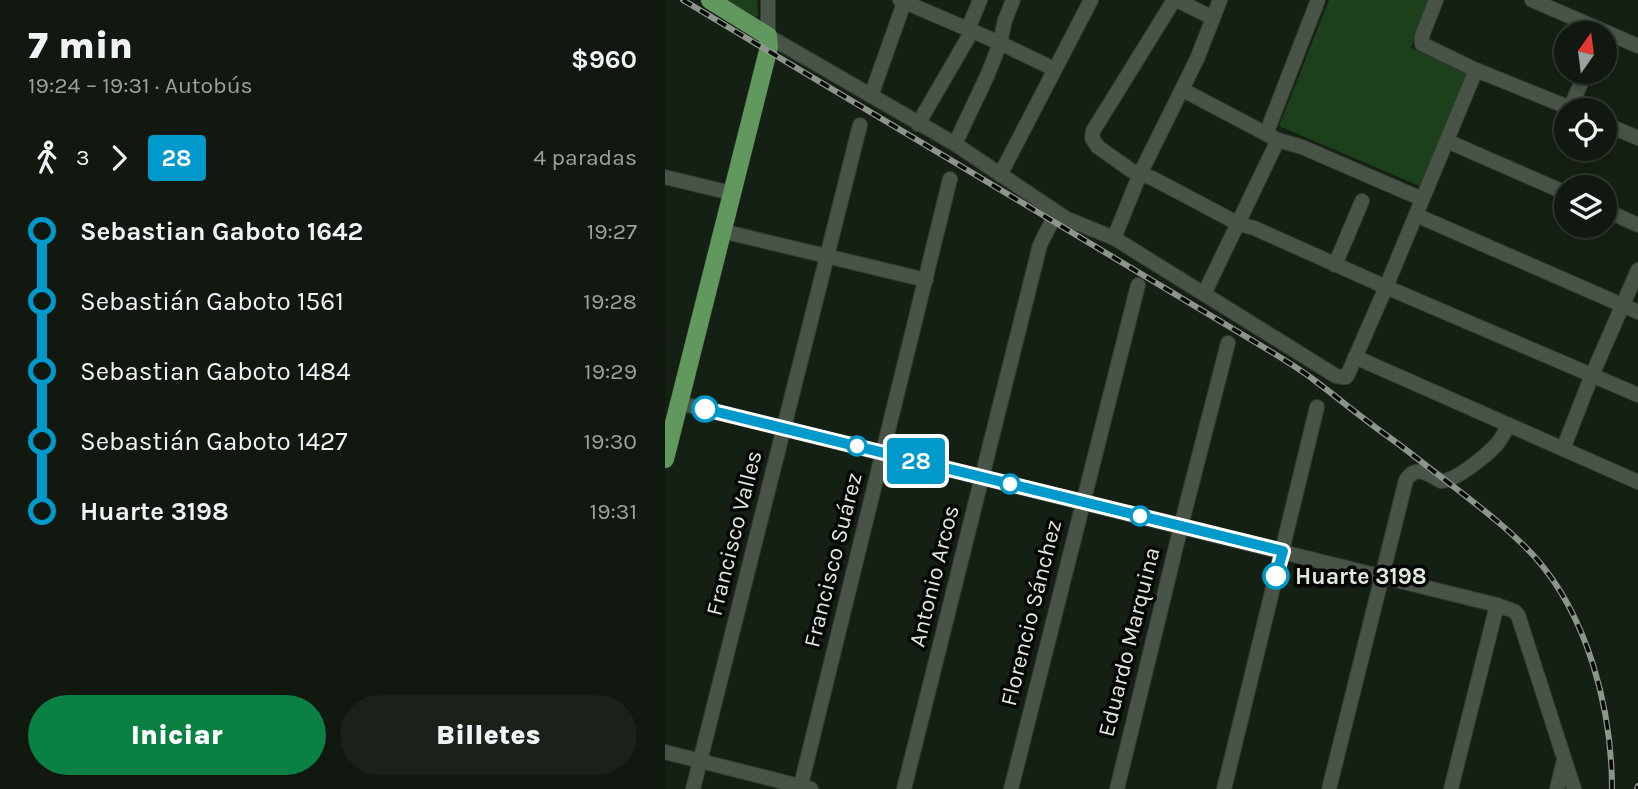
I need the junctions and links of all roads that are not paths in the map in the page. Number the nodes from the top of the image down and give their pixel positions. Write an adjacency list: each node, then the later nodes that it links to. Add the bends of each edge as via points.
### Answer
1 (710, 0): 15 (main road)
2 (768, 0): 15 (street)
3 (980, 0): 14 (street)
4 (1013, 0): 17 (street)
5 (1091, 0): 19 (street)
6 (1175, 0): 12 (street); 31 (street, via 1092,134 1098,147)
7 (1220, 0): 12 (street)
8 (1318, 0): 27 (street)
9 (1436, 0): 20 (street, via 1422,44)
10 (1532, 0): 13 (street)
11 (903, 1): 14 (street); 22 (street)
12 (1213, 18): 21 (street)
13 (1579, 21)
14 (970, 30): 17 (street); 24 (street)
15 (768, 36): 22 (street); 36 (main road)
16 (1617, 38): 18 (street)
17 (1000, 43): 19 (street); 30 (street)
18 (1638, 46)
19 (1055, 69): 32 (street)
20 (1476, 70): 23 (street); 29 (street)
21 (1183, 90): 27 (street); 31 (street)
22 (871, 96): 24 (street)
23 (1554, 101)
24 (918, 124): 30 (street)
25 (860, 125): 46 (street, Francisco Valles)
26 (1617, 129): 28 (street)
27 (1272, 137): 37 (street); 42 (street)
28 (1638, 138)
29 (1447, 141): 35 (street); 37 (street)
30 (954, 144): 32 (street)
31 (1140, 174): 42 (street); 45 (street)
32 (1000, 175): 39 (street)
33 (665, 177): 36 (street)
34 (950, 179): 49 (street, Francisco Suárez)
35 (1554, 188)
36 (731, 193): 44 (main road)
37 (1422, 199): 40 (street)
38 (1362, 201): 47 (street)
39 (1056, 213): 45 (street); 66 (street, Antonio Arcos, via 1040,245)
40 (1416, 215): 51 (street); 53 (street)
41 (1617, 215): 43 (street)
42 (1239, 224): 47 (street); 52 (street)
43 (1638, 225)
44 (722, 231): 46 (street); 59 (main road)
45 (1114, 238): 52 (street)
46 (827, 256): 49 (street); 62 (street, Francisco Valles)
47 (1335, 265): 51 (street)
48 (1638, 270): 53 (street)
49 (926, 280): 64 (street, Francisco Suárez)
50 (1138, 285): 68 (street, Florencio Sánchez)
51 (1386, 287): 56 (street); 57 (street)
52 (1204, 295): 56 (street, via 1336,376 1346,376)
53 (1623, 305): 54 (street); 57 (street)
54 (1638, 312)
55 (1228, 343): 69 (street, Eduardo Marquina)
56 (1355, 358): 61 (street)
57 (1592, 375): 58 (street); 63 (street)
58 (1638, 395)
59 (679, 403): 62 (street); 65 (main road)
60 (1317, 407): 70 (street)
61 (1509, 425): 63 (street); 71 (street, via 1494,448 1447,481 1424,471 1410,473)
62 (783, 428): 64 (street); 75 (street, Francisco Valles)
63 (1563, 449): 67 (street)
64 (883, 453): 66 (street); 76 (street, Francisco Suárez)
65 (665, 459)
66 (982, 477): 68 (street); 78 (street, Antonio Arcos)
67 (1638, 482)
68 (1082, 502): 69 (street); 79 (street, Florencio Sánchez)
69 (1181, 526): 70 (street); 80 (street, Eduardo Marquina)
70 (1283, 551): 71 (street); 81 (street)
71 (1382, 576): 72 (street); 82 (street)
72 (1497, 605): 74 (street, via 1518,615); 83 (street)
73 (665, 752): 75 (street)
74 (1564, 759): 84 (street); 85 (street)
75 (700, 761): 76 (street); 77 (street, Francisco Valles)
76 (804, 788)
77 (693, 789)
78 (904, 789)
79 (1011, 789)
80 (1117, 789)
81 (1224, 789)
82 (1329, 789)
83 (1451, 789)
84 (1557, 789)
85 (1574, 789)

